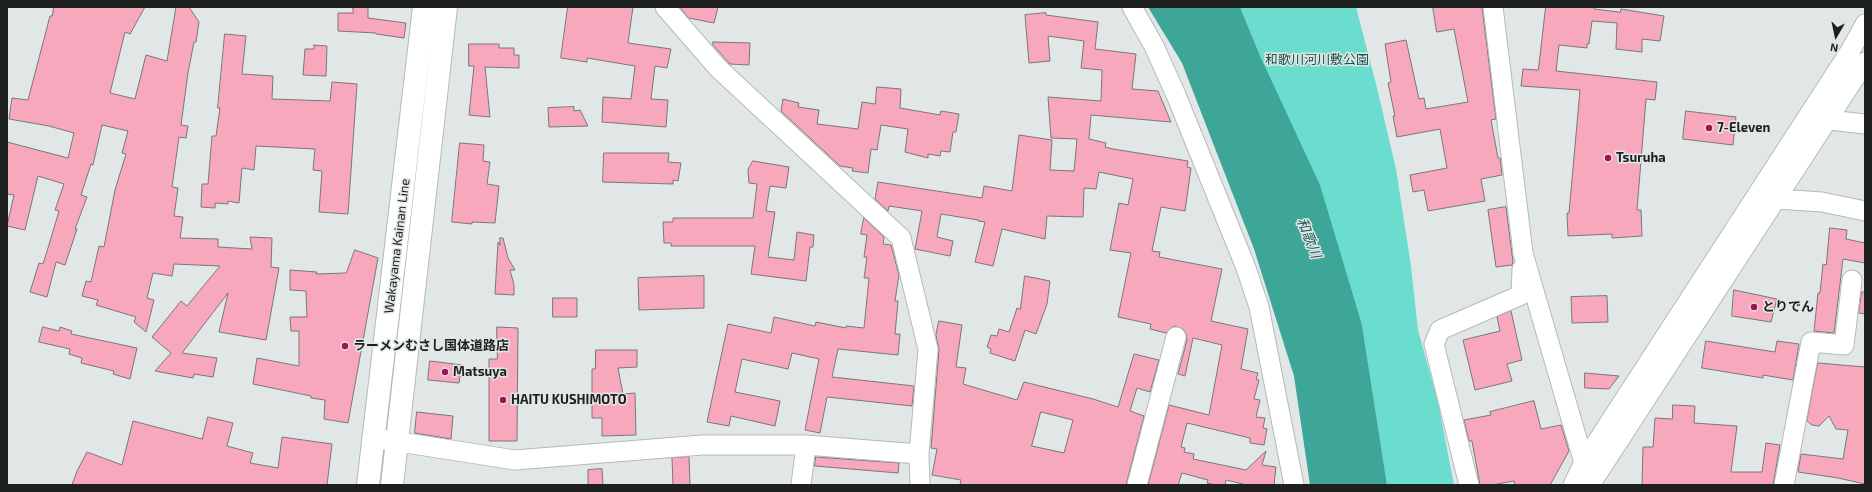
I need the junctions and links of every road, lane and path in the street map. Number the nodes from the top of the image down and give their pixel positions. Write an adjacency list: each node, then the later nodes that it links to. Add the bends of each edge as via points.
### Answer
1 (424, 7): 15 (main road, Wakayama Kainan Line)
2 (446, 7): 16 (main road, Wakayama Kainan Line)
3 (665, 7): 18 (street, via 718,68 901,238 928,349)
4 (1132, 7): 25 (street, via 1154,46 1246,268 1259,307)
5 (1493, 7): 12 (street)
6 (1865, 24): 19 (street, via 1849,53)
7 (1865, 62): 8 (street)
8 (1829, 120): 9 (street); 10 (street)
9 (1865, 124)
10 (1777, 199): 11 (street, via 1822,202); 28 (street)
11 (1865, 211)
12 (1523, 253): 19 (street); 26 (street, via 1521,295 1440,330 1434,344)
13 (1852, 280): 29 (street, via 1844,345 1811,342)
14 (1176, 337): 24 (street)
15 (374, 438): 16 (street); 20 (main road, Wakayama Kainan Line)
16 (397, 442): 17 (street, via 515,460 702,445); 21 (main road, Wakayama Kainan Line)
17 (806, 445): 18 (street); 22 (street)
18 (920, 454): 23 (street)
19 (1584, 462): 27 (street); 28 (street)
20 (368, 485)
21 (392, 485)
22 (801, 485)
23 (920, 485)
24 (1138, 485)
25 (1294, 485)
26 (1469, 485)
27 (1573, 485)
28 (1590, 485)
29 (1784, 485)

